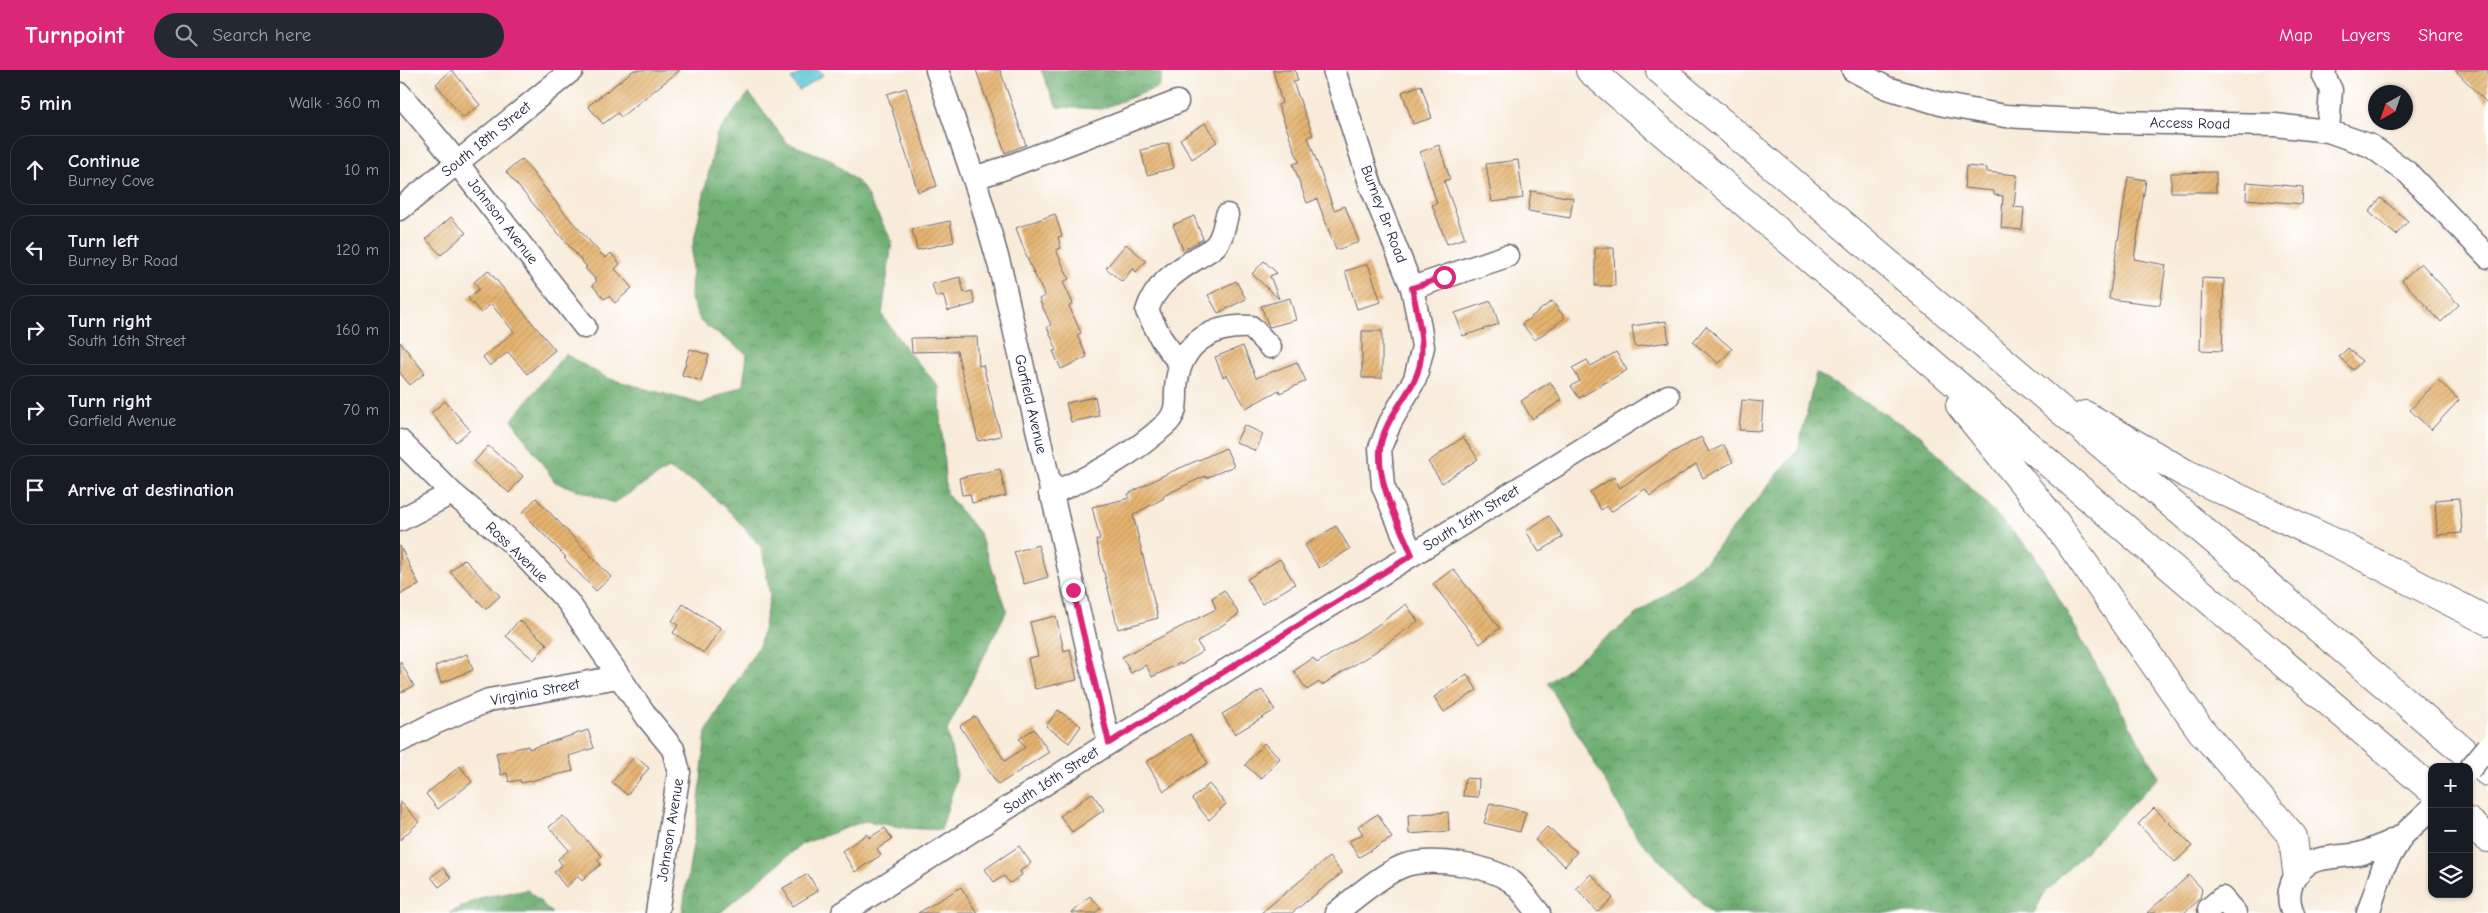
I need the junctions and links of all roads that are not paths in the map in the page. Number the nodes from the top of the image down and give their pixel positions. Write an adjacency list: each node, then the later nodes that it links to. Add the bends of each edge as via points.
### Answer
1 (572, 70): 11 (street, South 18th Street)
2 (938, 70): 12 (street, Garfield Avenue)
3 (1334, 70): 17 (street, Burney Br Road, via 1371,186)
4 (1590, 70): 19 (highway)
5 (1660, 70): 21 (highway)
6 (1853, 70): 10 (street, Access Road, via 1888,88 1944,105 2005,116 2275,125)
7 (2325, 70): 10 (street, via 2324,76 2331,90)
8 (400, 94): 11 (street, Johnson Avenue)
9 (1177, 102): 12 (street)
10 (2328, 131): 16 (street, Access Road, via 2371,146 2408,174)
11 (457, 163): 13 (street, South 18th Street); 18 (street, Johnson Avenue)
12 (974, 178): 26 (street, Garfield Avenue, via 1000,267)
13 (400, 209)
14 (1227, 215): 22 (street, via 1216,245 1180,268 1150,300 1148,311 1162,340)
15 (1507, 256): 17 (street)
16 (2488, 257)
17 (1412, 288): 28 (street, Burney Br Road, via 1423,347 1415,379 1390,422 1380,448 1383,486)
18 (585, 327)
19 (1895, 330): 38 (highway); 43 (highway, via 1991,441 2054,522 2200,729 2293,837)
20 (1270, 347): 22 (street, via 1251,328 1232,326 1188,348)
21 (1989, 351): 30 (highway, via 2095,422 2185,472 2342,546); 37 (highway)
22 (1180, 364): 26 (street, via 1176,408 1168,422 1122,459)
23 (1668, 396): 28 (street, South 16th Street)
24 (400, 441): 25 (street, Ross Avenue)
25 (452, 494): 27 (street); 32 (street, Ross Avenue, via 512,543 568,602)
26 (1050, 494): 34 (street, Garfield Avenue)
27 (400, 520)
28 (1412, 555): 34 (street, South 16th Street)
29 (2488, 600): 30 (highway)
30 (2458, 606): 31 (highway)
31 (2488, 621)
32 (618, 676): 33 (street, Virginia Street, via 489,700); 46 (street, Johnson Avenue, via 673,749 678,772)
33 (400, 741)
34 (1109, 743): 47 (street, South 16th Street)
35 (2488, 748): 36 (street, bridge)
36 (2473, 765)
37 (2488, 772)
38 (2428, 787)
39 (2428, 812): 41 (street)
40 (2473, 825): 42 (highway)
41 (2402, 836): 43 (street, via 2360,854 2324,857); 51 (street, via 2383,868)
42 (2488, 838)
43 (2297, 871): 45 (street, via 2289,891)
44 (2209, 909): 50 (street, via 2222,898)
45 (2290, 910)
46 (657, 913)
47 (843, 913)
48 (1336, 913): 49 (street, via 1395,870 1415,863 1434,863 1485,870 1512,882)
49 (1539, 913)
50 (2235, 913)
51 (2368, 913)

